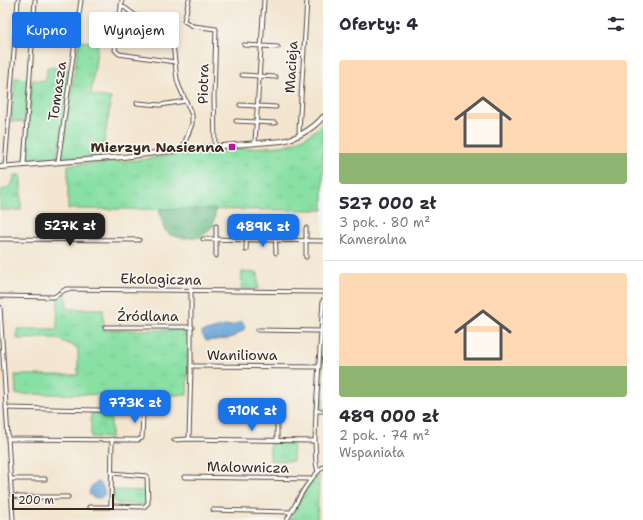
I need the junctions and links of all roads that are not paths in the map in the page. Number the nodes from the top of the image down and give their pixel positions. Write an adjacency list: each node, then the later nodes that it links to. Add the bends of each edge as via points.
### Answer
1 (18, 0): 31 (street)
2 (35, 0): 30 (street)
3 (81, 0): 29 (street, Tomasza)
4 (122, 0): 8 (street)
5 (190, 0): 27 (street, Piotra, via 184,22 216,29)
6 (264, 0): 10 (street)
7 (306, 0): 25 (street, Macieja)
8 (121, 6): 12 (street, via 173,43); 12 (street, via 115,50 119,54)
9 (244, 45): 10 (street)
10 (261, 46): 11 (street); 14 (street)
11 (278, 47)
12 (175, 62): 16 (street, via 177,79)
13 (242, 75): 14 (street)
14 (260, 76): 15 (street); 19 (street)
15 (276, 77)
16 (186, 101): 17 (street, via 160,105); 28 (street, via 192,120)
17 (137, 103)
18 (240, 105): 19 (street)
19 (258, 106): 20 (street); 23 (street)
20 (276, 107)
21 (323, 117): 25 (street)
22 (236, 122): 23 (street)
23 (257, 123): 24 (street); 26 (street)
24 (275, 123)
25 (300, 135): 26 (street, via 283,141)
26 (256, 143): 27 (street)
27 (215, 146): 28 (street)
28 (184, 149): 29 (street, via 129,157)
29 (58, 162): 30 (street)
30 (24, 165): 31 (street)
31 (6, 166): 32 (street)
32 (0, 167)
33 (216, 226): 40 (street)
34 (247, 226): 41 (street)
35 (306, 228): 43 (street)
36 (276, 230): 42 (street)
37 (0, 239): 39 (street)
38 (203, 239): 40 (street)
39 (139, 240)
40 (216, 240): 41 (street); 47 (street)
41 (246, 240): 42 (street); 45 (street)
42 (276, 240): 43 (street); 46 (street)
43 (306, 241): 44 (street); 48 (street)
44 (323, 241)
45 (246, 250)
46 (276, 253)
47 (216, 256)
48 (306, 257)
49 (191, 291): 50 (street, Ekologiczna); 51 (street, Ekologiczna, via 66,289 54,297); 55 (street, Waniliowa)
50 (323, 292)
51 (0, 296)
52 (323, 300): 57 (street)
53 (0, 307): 60 (street)
54 (105, 328): 55 (street, Źródlana)
55 (192, 328): 58 (street, Waniliowa)
56 (258, 330): 57 (street)
57 (321, 331): 59 (street)
58 (192, 366): 59 (street, Waniliowa); 66 (street)
59 (319, 367): 62 (street)
60 (6, 408): 64 (street); 65 (street, via 142,412 140,440)
61 (277, 408): 68 (street)
62 (316, 411): 63 (street); 69 (street)
63 (323, 411)
64 (8, 439): 65 (street); 74 (street)
65 (112, 439): 72 (street)
66 (189, 439): 67 (street); 68 (street)
67 (174, 440)
68 (277, 440): 69 (street)
69 (315, 441): 71 (street)
70 (323, 468): 71 (street)
71 (318, 472): 76 (street)
72 (112, 473): 79 (street); 79 (street, via 147,476 148,503 144,507)
73 (184, 477): 76 (street, Malownicza)
74 (11, 479): 75 (street); 77 (street)
75 (45, 479)
76 (311, 479): 82 (street)
77 (11, 496): 78 (street); 83 (street)
78 (68, 497)
79 (111, 506): 80 (street)
80 (89, 507)
81 (213, 510): 82 (street)
82 (291, 512): 84 (street)
83 (13, 520)
84 (287, 520)

